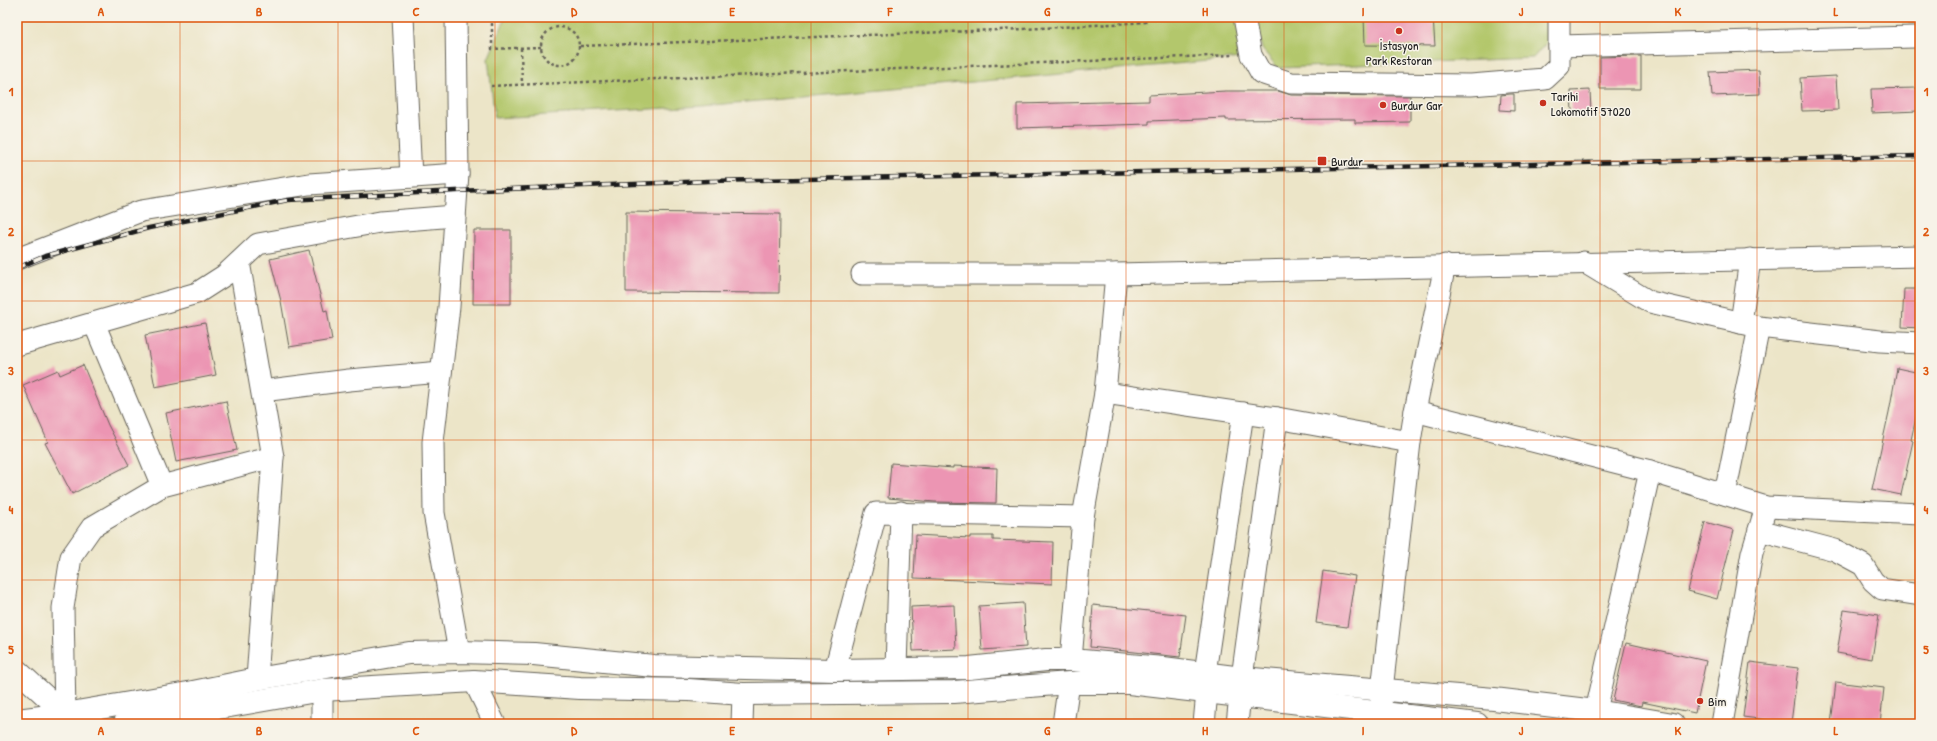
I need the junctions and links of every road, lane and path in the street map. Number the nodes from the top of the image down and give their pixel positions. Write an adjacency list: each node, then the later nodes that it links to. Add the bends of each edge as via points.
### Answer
1 (403, 17): 16 (street)
2 (456, 17): 15 (street)
3 (492, 17): 11 (path, via 492,49)
4 (1244, 17): 9 (street, via 1251,55 1261,73 1291,83 1470,85 1545,79 1559,66)
5 (1559, 17): 9 (street)
6 (1147, 22): 8 (path, via 1024,30)
7 (1914, 37): 9 (street)
8 (580, 46): 10 (path, via 576,58 571,63 558,66 546,60); 10 (path, via 572,30 560,27 544,35)
9 (1559, 46)
10 (541, 47): 11 (path)
11 (521, 48): 13 (path)
12 (1235, 54): 13 (path)
13 (522, 85): 14 (path)
14 (491, 86)
15 (458, 174): 16 (street); 17 (street)
16 (411, 177): 19 (street, via 309,184 142,211)
17 (455, 216): 21 (street, via 380,222 258,244); 30 (street, via 449,307)
18 (1920, 256): 20 (street)
19 (17, 259)
20 (1750, 259): 22 (street); 27 (street)
21 (239, 262): 26 (street, via 225,275 197,293); 31 (street)
22 (1584, 262): 23 (street); 27 (street, via 1650,302)
23 (1445, 265): 25 (street); 33 (street)
24 (862, 274): 25 (street)
25 (1116, 274): 32 (street)
26 (94, 323): 29 (street); 39 (street)
27 (1750, 325): 28 (street, via 1880,341); 40 (street)
28 (1920, 343)
29 (17, 344)
30 (441, 372): 31 (street); 47 (street, via 433,442 434,513)
31 (262, 391): 37 (street)
32 (1105, 393): 34 (street); 44 (street)
33 (1415, 411): 36 (street); 38 (street)
34 (1243, 413): 35 (street); 55 (street)
35 (1277, 418): 36 (street); 56 (street)
36 (1410, 442): 58 (street)
37 (273, 457): 39 (street); 52 (street)
38 (1650, 471): 40 (street); 60 (street)
39 (162, 486): 62 (street, via 92,527 71,557 63,608)
40 (1725, 494): 41 (street)
41 (1766, 506): 43 (street); 45 (street)
42 (901, 512): 44 (street); 49 (street); 51 (street, via 876,513)
43 (1920, 514)
44 (1083, 517): 48 (street)
45 (1759, 530): 46 (street, via 1836,550 1863,565 1873,581 1882,588); 73 (street, via 1752,553)
46 (1920, 595)
47 (459, 652): 51 (main road, via 534,654 654,666); 52 (main road, via 409,653); 53 (main road)
48 (1071, 660): 49 (main road, via 969,668); 55 (main road)
49 (896, 668): 51 (main road)
50 (17, 670): 62 (street)
51 (835, 670)
52 (257, 679): 62 (main road)
53 (474, 682): 57 (main road); 59 (main road); 66 (street)
54 (1069, 683): 55 (main road); 59 (main road, via 954,692); 68 (street)
55 (1206, 683): 56 (main road); 69 (street)
56 (1241, 686): 58 (main road); 61 (main road); 70 (street)
57 (322, 690): 64 (main road); 65 (street)
58 (1382, 690): 60 (main road); 61 (street)
59 (743, 694): 67 (street)
60 (1596, 711): 72 (main road)
61 (1380, 718): 71 (main road)
62 (66, 719): 63 (main road)
63 (17, 720)
64 (124, 724)
65 (322, 724)
66 (495, 724)
67 (742, 724)
68 (1063, 724)
69 (1204, 724)
70 (1237, 724)
71 (1477, 724)
72 (1673, 724)
73 (1722, 724)

